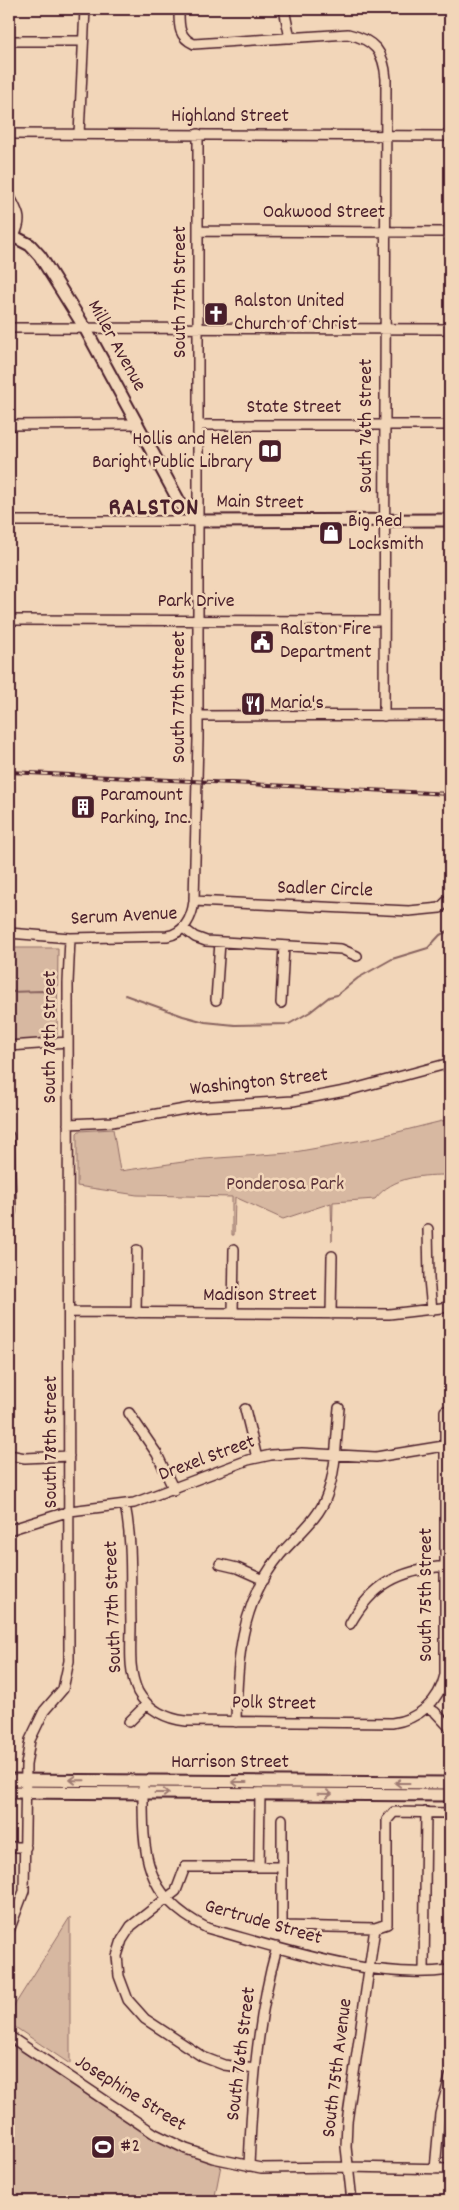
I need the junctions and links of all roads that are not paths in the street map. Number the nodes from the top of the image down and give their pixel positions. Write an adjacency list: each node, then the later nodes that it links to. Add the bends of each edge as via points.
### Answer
1 (85, 9): 6 (street)
2 (178, 9): 4 (street, South 76th Street, via 180,31 194,44)
3 (284, 9): 4 (street)
4 (290, 38): 10 (street, South 76th Street, via 348,34 373,44 385,66)
5 (9, 41): 6 (street)
6 (83, 41): 8 (street)
7 (9, 134): 8 (street, Highland Street)
8 (79, 134): 9 (street, Highland Street)
9 (198, 134): 10 (street, Highland Street); 13 (street, South 77th Street)
10 (385, 136): 11 (street, Highland Street); 14 (street, South 76th Street)
11 (450, 136)
12 (9, 195): 16 (street, Miller Avenue, via 20,222)
13 (198, 231): 14 (street, Oakwood Street); 19 (street, South 77th Street)
14 (385, 232): 15 (street, Oakwood Street); 20 (street, South 76th Street)
15 (450, 232)
16 (12, 235): 18 (main road, Miller Avenue, via 30,245 40,256)
17 (9, 328): 18 (street)
18 (85, 328): 19 (street); 22 (main road, Miller Avenue)
19 (198, 328): 20 (street); 24 (street, South 77th Street)
20 (385, 329): 21 (street); 25 (street, South 76th Street)
21 (450, 329)
22 (138, 424): 23 (street); 29 (main road, Miller Avenue, via 180,503)
23 (9, 425)
24 (198, 425): 25 (street, State Street); 29 (street, South 77th Street)
25 (384, 425): 26 (street, State Street); 30 (street, South 76th Street)
26 (450, 425)
27 (450, 520): 30 (main road, Main Street)
28 (9, 521): 29 (street, Main Street)
29 (198, 521): 30 (main road, Main Street); 31 (street, South 77th Street)
30 (384, 522): 33 (street, South 76th Street)
31 (198, 619): 32 (street, Park Drive); 33 (street, Park Drive); 35 (street, South 77th Street)
32 (9, 620)
33 (384, 620): 36 (street, South 76th Street)
34 (450, 715): 36 (street)
35 (198, 716): 36 (street); 38 (street, South 77th Street)
36 (384, 716)
37 (450, 898): 38 (street, Sadler Circle, via 440,908 409,911)
38 (194, 900): 39 (street, South 77th Street, via 190,918)
39 (183, 928): 41 (street, Serum Avenue, via 167,936); 42 (street, Serum Avenue, via 199,939)
40 (9, 933): 41 (street, Serum Avenue)
41 (70, 938): 47 (street, South 78th Street)
42 (220, 942): 43 (street, Serum Avenue); 45 (street)
43 (284, 946): 44 (street, Serum Avenue, via 341,949); 46 (street)
44 (357, 956)
45 (216, 1000)
46 (281, 1003)
47 (68, 1042): 48 (street); 50 (street, South 78th Street)
48 (9, 1046)
49 (450, 1063): 50 (street, Washington Street, via 307,1098 196,1107 112,1122)
50 (68, 1124): 59 (street, South 78th Street)
51 (9, 1136): 52 (street)
52 (9, 1218)
53 (428, 1229): 58 (street)
54 (234, 1249): 61 (street)
55 (137, 1250): 60 (street)
56 (332, 1256): 62 (street)
57 (450, 1307): 58 (street, Madison Street)
58 (432, 1310): 62 (street, Madison Street)
59 (69, 1312): 60 (street, Madison Street); 70 (street, South 78th Street)
60 (136, 1313): 61 (street, Madison Street)
61 (233, 1313): 62 (street, Madison Street)
62 (332, 1314)
63 (245, 1408): 71 (street)
64 (339, 1408): 69 (street)
65 (445, 1411): 67 (street, South 75th Street)
66 (129, 1413): 72 (street, via 158,1454)
67 (448, 1445): 69 (street, Drexel Street, via 376,1457); 77 (street, South 75th Street)
68 (9, 1455): 70 (street, via 25,1458)
69 (334, 1455): 71 (street, Drexel Street, via 290,1453); 78 (street, via 330,1487 322,1506)
70 (70, 1456): 74 (street, South 78th Street)
71 (257, 1458): 72 (street, Drexel Street)
72 (174, 1490): 73 (street, Drexel Street)
73 (125, 1505): 74 (street, Drexel Street); 80 (street, South 77th Street, via 130,1547 131,1670 138,1692)
74 (70, 1511): 75 (street, Drexel Street); 87 (street, South 78th Street, via 69,1661 63,1689 44,1711 30,1740)
75 (9, 1530)
76 (220, 1564): 78 (street)
77 (445, 1566): 79 (street, via 413,1571 387,1582 365,1600); 81 (street, South 75th Street, via 445,1675 439,1693)
78 (264, 1580): 83 (street, via 249,1612 240,1643 236,1672)
79 (350, 1624)
80 (147, 1704): 82 (street); 83 (street, Polk Street, via 175,1720)
81 (427, 1707): 83 (street, Polk Street, via 410,1718 392,1723); 84 (street)
82 (129, 1722)
83 (236, 1722)
84 (450, 1728)
85 (9, 1780): 87 (main road, Harrison Street)
86 (450, 1783): 88 (main road, Harrison Street, one-way to 88)
87 (26, 1786): 88 (main road, Harrison Street); 89 (main road, Harrison Street); 96 (street, South 78th Street)
88 (142, 1787): 90 (main road, Harrison Street, one-way to 90); 99 (street, Gertrude Street, via 143,1844 153,1877)
89 (9, 1792)
90 (260, 1793): 91 (main road, Harrison Street, one-way to 91); 97 (street)
91 (450, 1795)
92 (426, 1812): 93 (street); 100 (street, via 394,1812 387,1820 387,1924); 105 (street)
93 (450, 1812)
94 (282, 1819): 98 (street)
95 (9, 1847): 96 (street)
96 (26, 1847): 101 (street, South 78th Street, via 24,1891)
97 (259, 1867): 98 (street); 99 (street, via 185,1867 176,1891)
98 (282, 1867): 100 (street, via 282,1926)
99 (167, 1900): 102 (street, Gertrude Street, via 207,1928); 107 (street, via 131,1926 122,1940 118,1956 119,1976 128,2000 145,2019 204,2057 224,2065)
100 (375, 1928): 103 (street, South 75th Avenue)
101 (9, 1931)
102 (277, 1946): 103 (street, Gertrude Street); 107 (street, South 76th Street)
103 (368, 1968): 105 (street, Gertrude Street); 110 (street, South 75th Avenue, via 346,2122)
104 (450, 1970): 105 (street, Gertrude Street)
105 (424, 1972)
106 (9, 2036): 109 (street, Josephine Street, via 155,2134 212,2158)
107 (255, 2069): 109 (street, South 76th Street)
108 (450, 2077): 111 (street, via 440,2114)
109 (249, 2166): 110 (street, Josephine Street)
110 (348, 2166): 111 (street, Josephine Street); 113 (street, South 75th Avenue)
111 (435, 2169): 112 (street, Josephine Street)
112 (450, 2169)
113 (352, 2201)

